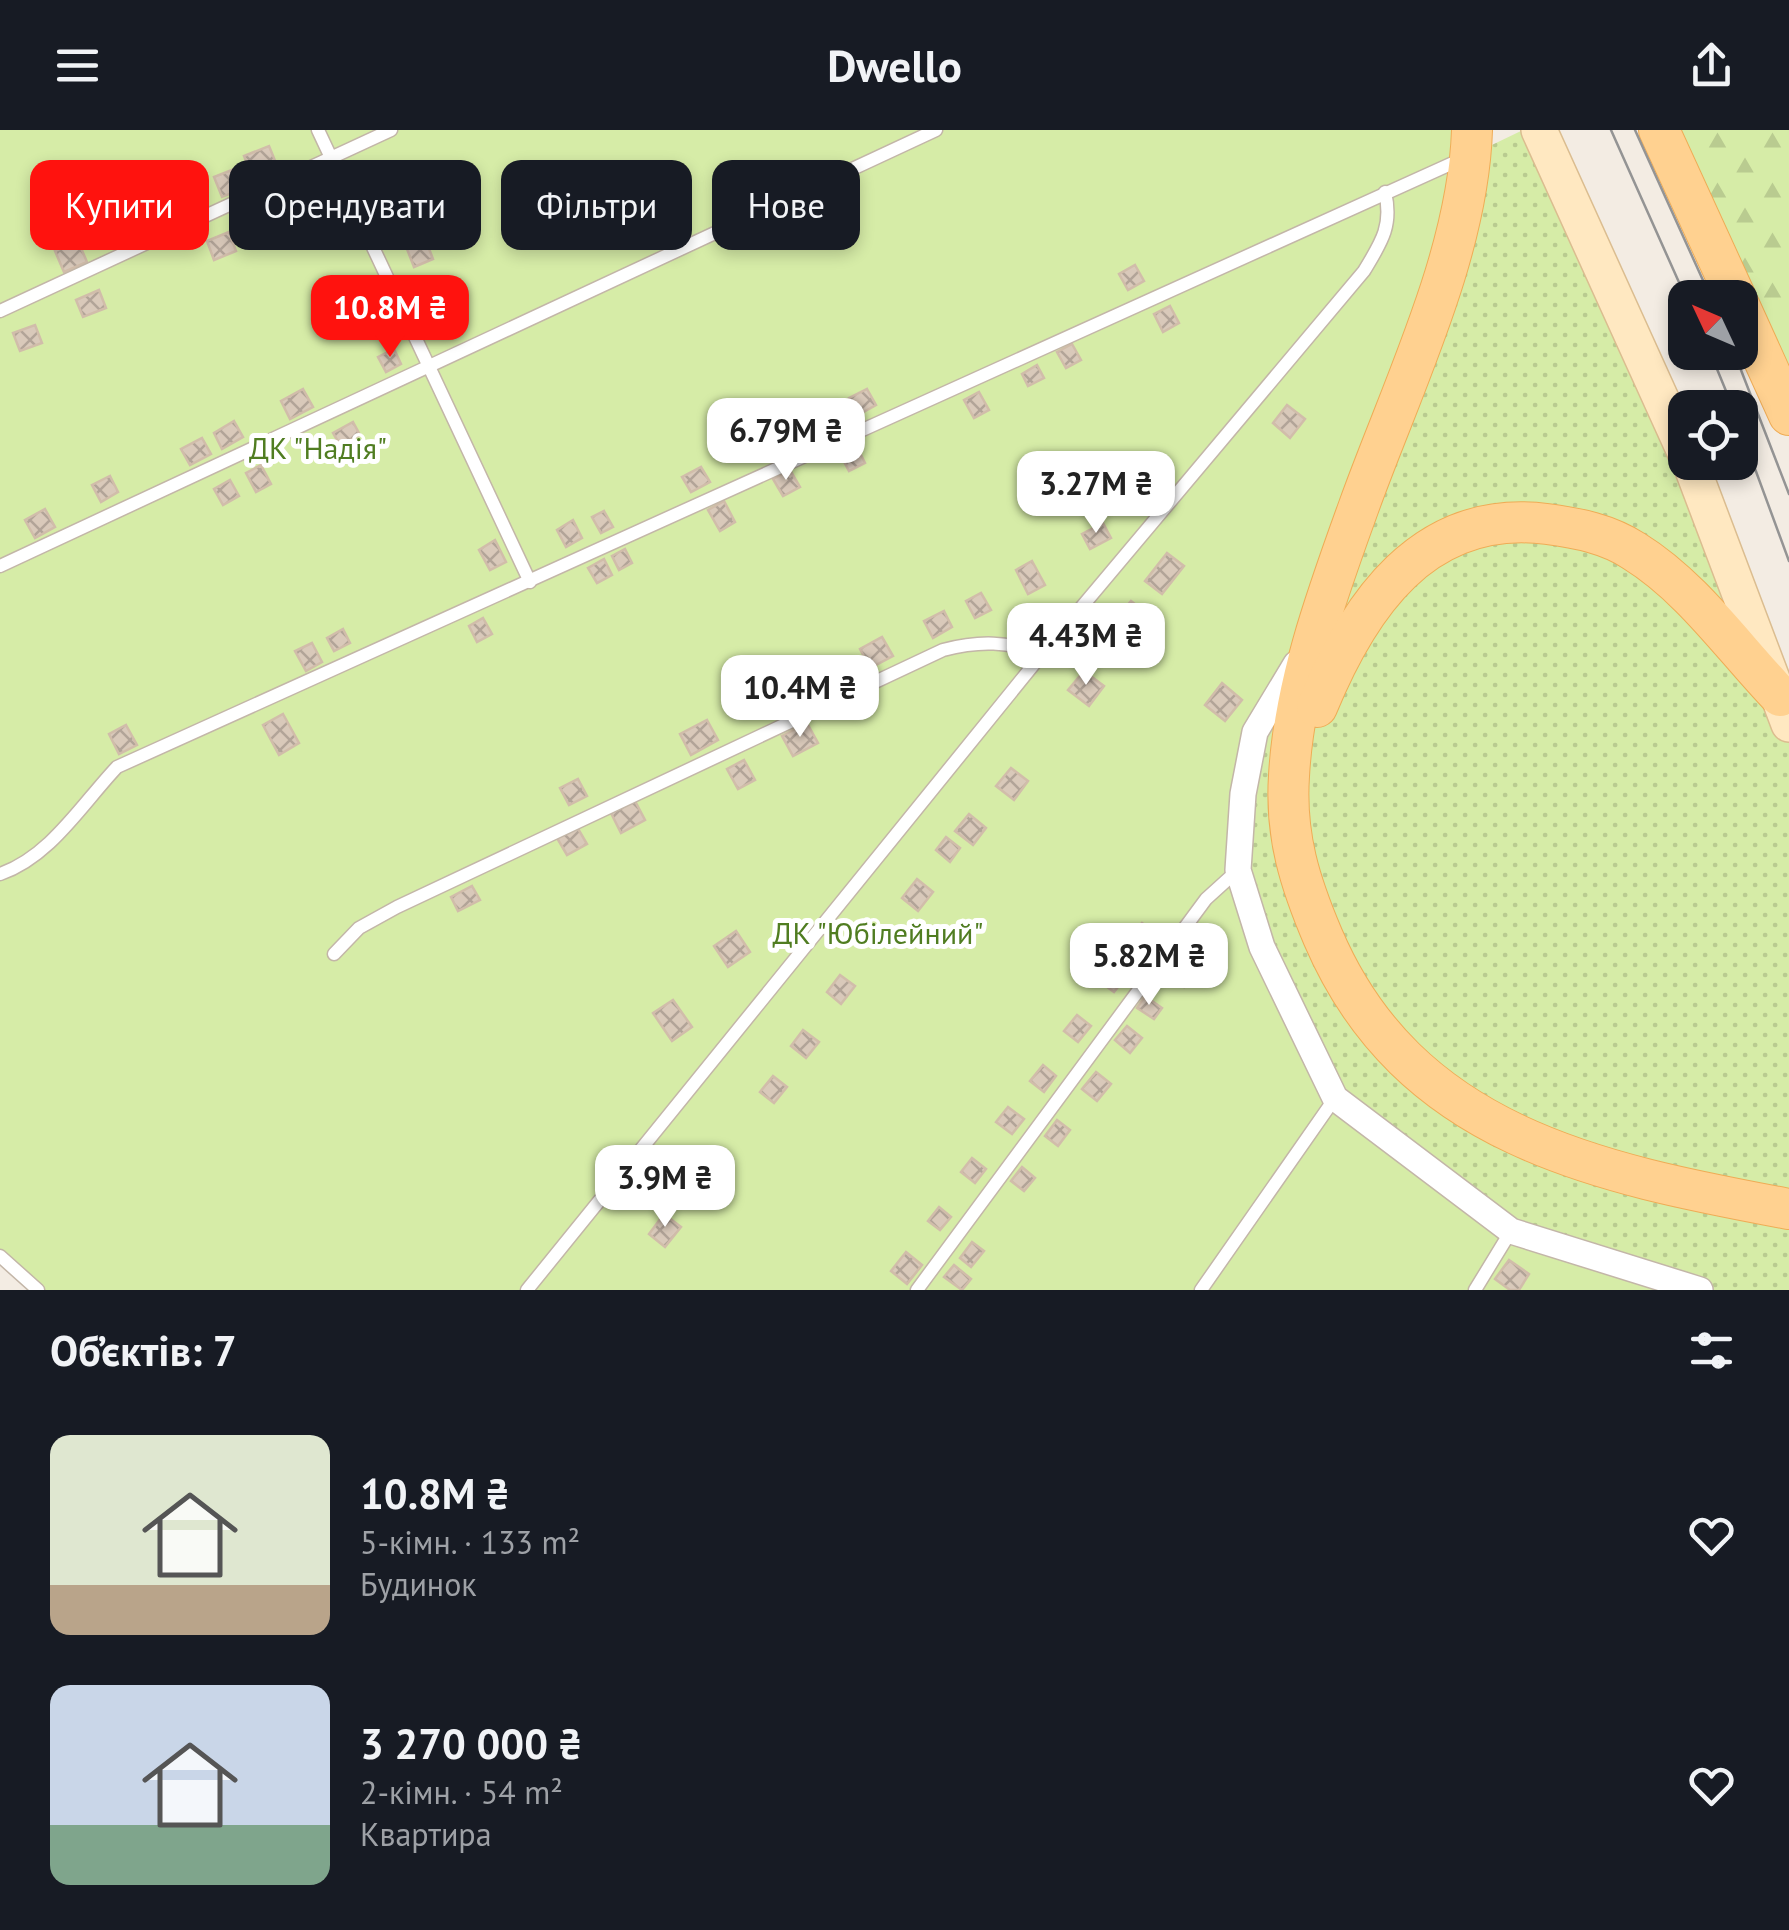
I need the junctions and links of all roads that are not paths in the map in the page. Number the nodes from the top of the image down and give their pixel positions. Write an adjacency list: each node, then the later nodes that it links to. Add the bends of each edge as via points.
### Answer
1 (318, 130): 7 (lane)
2 (391, 130): 7 (lane)
3 (936, 130): 12 (lane)
4 (1539, 130): 13 (main road)
5 (1659, 130): 9 (main road)
6 (1471, 142): 8 (lane); 18 (main road, via 1445,272)
7 (332, 156): 10 (lane); 12 (lane)
8 (1385, 192): 17 (lane); 19 (lane, via 1387,232 1364,271)
9 (1728, 280)
10 (0, 311)
11 (1758, 347): 14 (main road)
12 (426, 367): 16 (lane); 17 (lane)
13 (1668, 415)
14 (1789, 415)
15 (1697, 480): 20 (main road)
16 (0, 566)
17 (530, 582): 23 (lane, via 116,766 50,844)
18 (1319, 620): 21 (main road, via 1297,717); 22 (street, via 1255,732 1242,794)
19 (1043, 653): 24 (lane, via 1003,642 943,650 396,907 359,928); 30 (lane)
20 (1784, 710): 21 (main road, via 1692,599 1631,549 1579,528 1502,522 1423,552 1376,595 1315,710)
21 (1288, 813): 26 (main road, via 1296,870 1352,996 1392,1048 1450,1099 1518,1138 1589,1165)
22 (1238, 870): 25 (street, via 1262,947); 31 (lane, via 1206,899)
23 (0, 874)
24 (334, 954)
25 (1336, 1098): 27 (street); 32 (lane)
26 (1789, 1209)
27 (1512, 1231): 33 (lane); 34 (street)
28 (0, 1256): 29 (lane)
29 (38, 1290)
30 (527, 1290)
31 (917, 1290)
32 (1202, 1290)
33 (1476, 1290)
34 (1700, 1290)

